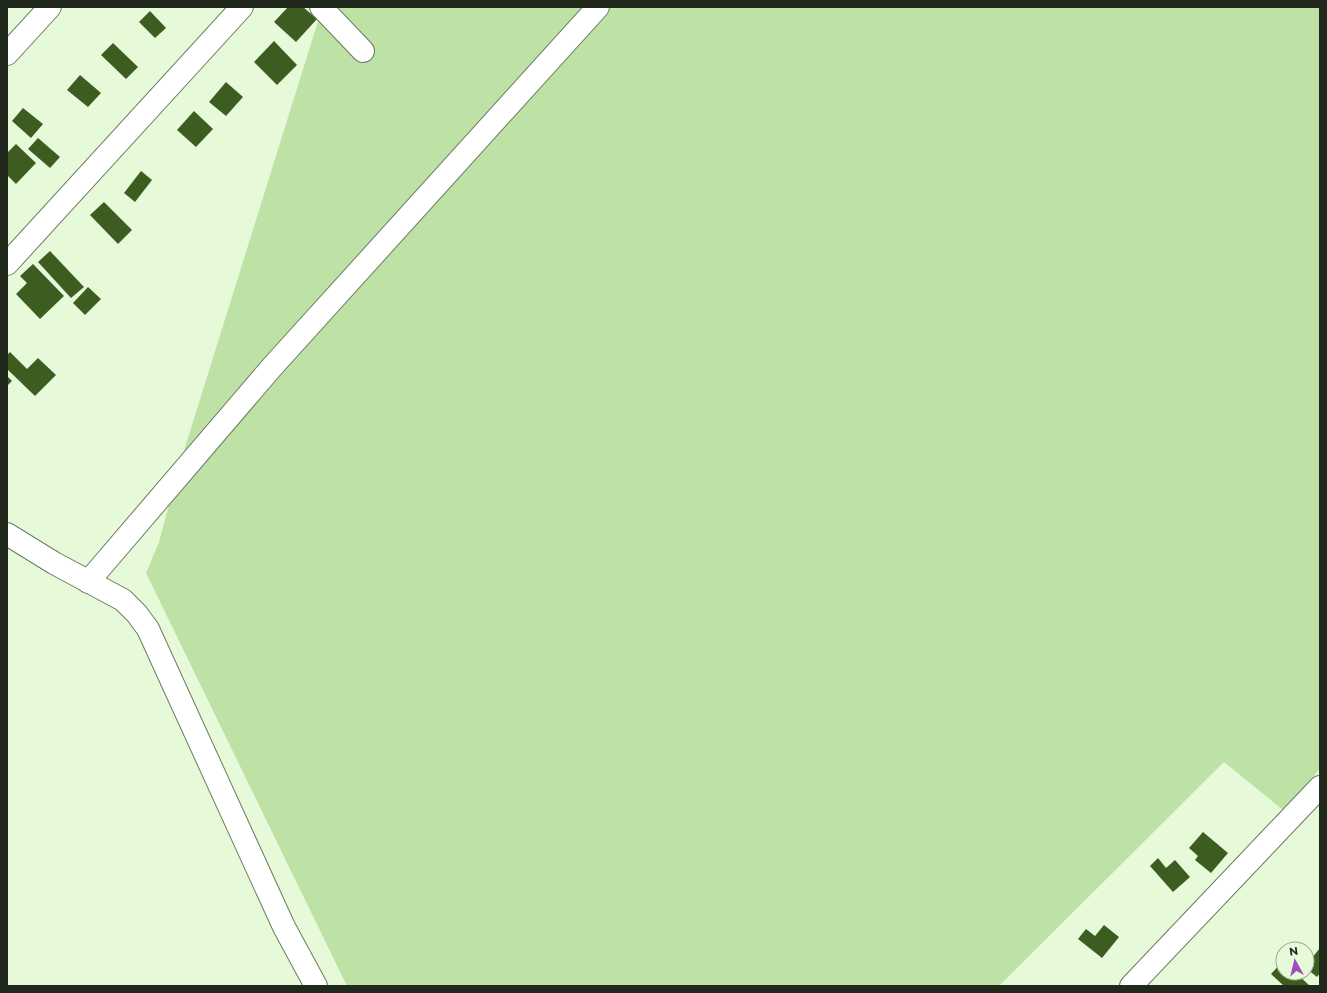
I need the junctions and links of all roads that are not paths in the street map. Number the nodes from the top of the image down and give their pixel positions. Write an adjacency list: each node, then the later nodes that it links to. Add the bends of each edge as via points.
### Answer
1 (50, 7): 6 (street)
2 (242, 7): 7 (street)
3 (321, 7): 5 (street)
4 (598, 7): 9 (street, via 272,367)
5 (363, 51)
6 (7, 54)
7 (7, 264)
8 (7, 534): 9 (street)
9 (88, 582): 11 (street, via 122,600 148,629 284,927)
10 (1320, 787): 12 (street)
11 (316, 986)
12 (1131, 986)

